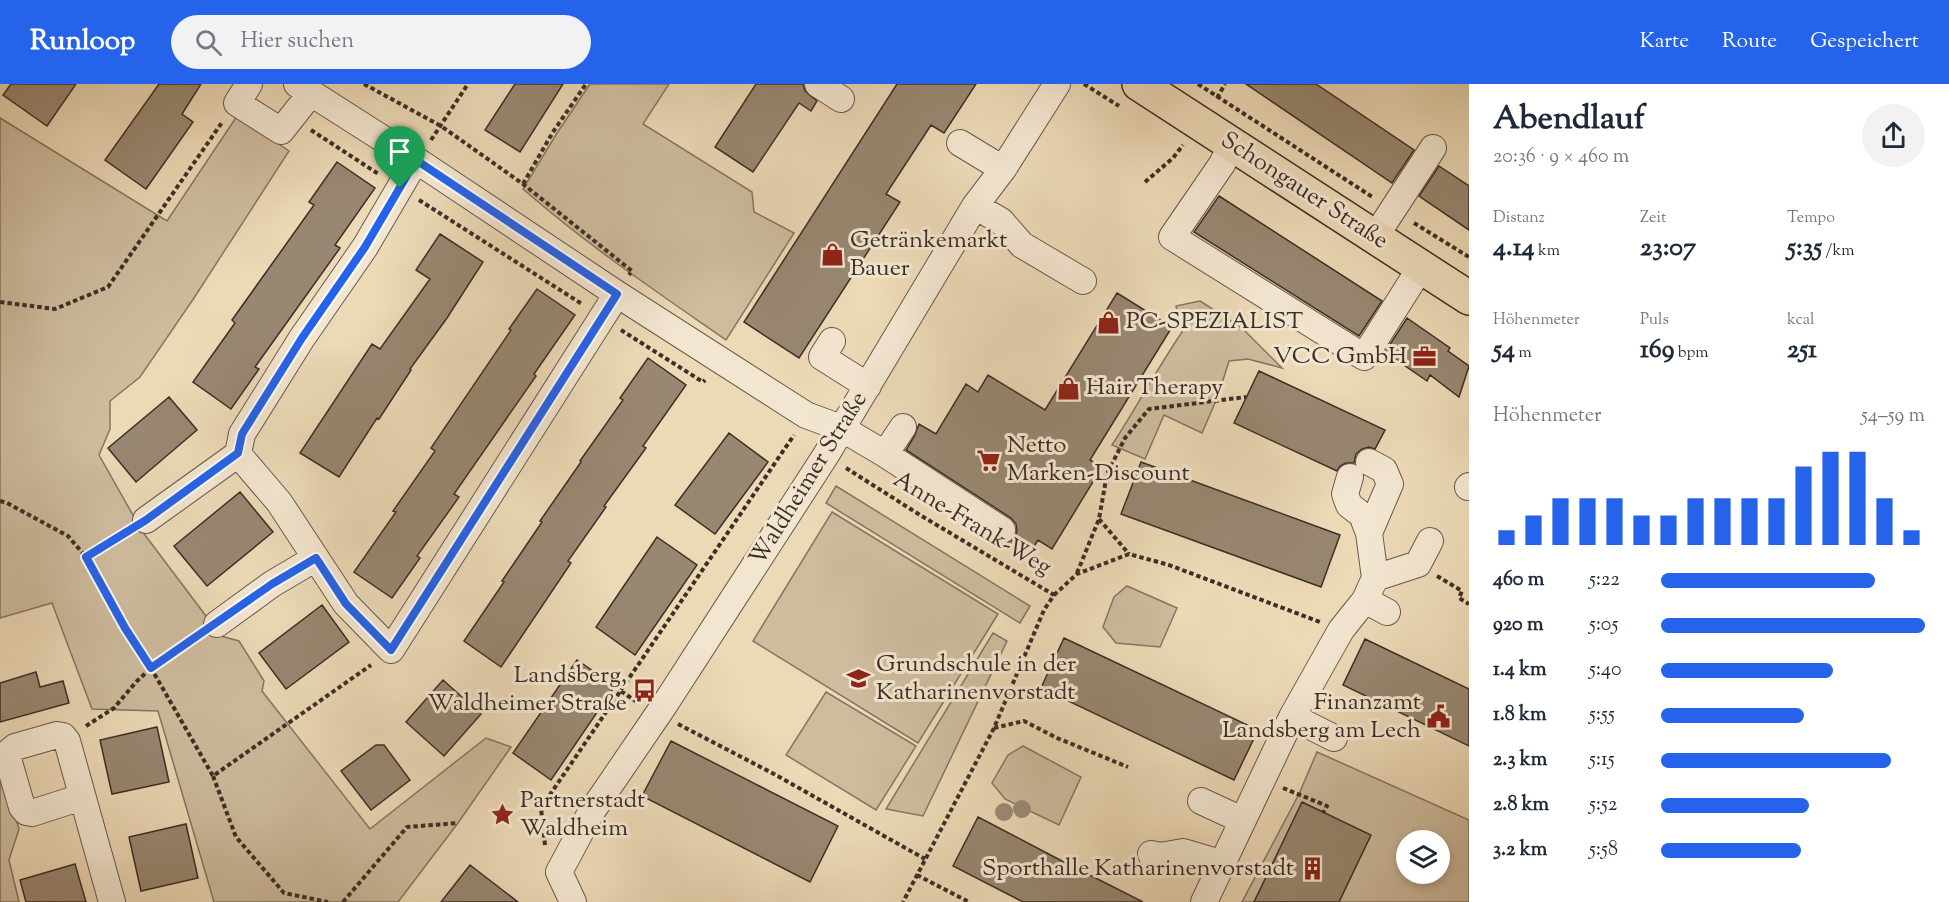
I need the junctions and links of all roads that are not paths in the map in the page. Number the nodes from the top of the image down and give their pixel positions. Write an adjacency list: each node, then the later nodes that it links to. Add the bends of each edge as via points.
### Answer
1 (818, 84): 6 (street)
2 (1058, 84): 11 (street, Waldheimer Straße)
3 (1139, 84): 8 (main road, Schongauer Straße)
4 (304, 88): 5 (street, via 281,131); 10 (street)
5 (243, 94)
6 (841, 99)
7 (960, 143): 11 (street)
8 (1232, 144): 13 (main road, Schongauer Straße); 14 (street, via 1172,237 1364,357)
9 (1432, 148): 13 (street)
10 (416, 160): 16 (street); 22 (street, via 365,247 242,434)
11 (1003, 170): 12 (street, Waldheimer Straße)
12 (975, 206): 15 (street, via 1001,221 1022,244); 19 (street, Waldheimer Straße)
13 (1375, 237): 14 (main road, Schongauer Straße)
14 (1421, 267): 17 (main road, Schongauer Straße)
15 (1083, 281)
16 (617, 294): 21 (street, via 806,416); 28 (street, via 391,650 346,604)
17 (1469, 298)
18 (832, 341): 19 (street, via 822,357)
19 (868, 386): 21 (street, Waldheimer Straße)
20 (903, 427): 23 (street)
21 (842, 428): 23 (street); 39 (street, Waldheimer Straße, via 665,704 552,864)
22 (238, 453): 24 (street); 28 (street, via 279,502)
23 (885, 454): 25 (street)
24 (146, 520)
25 (1002, 530)
26 (1369, 533): 26 (street, via 1390,484 1384,470 1359,469 1344,494 1349,505 1362,515); 29 (street)
27 (1430, 541): 29 (street, via 1418,564)
28 (316, 558): 30 (street)
29 (1376, 597): 31 (street, via 1341,630)
30 (217, 624)
31 (1292, 717): 32 (street); 35 (street)
32 (1334, 738)
33 (82, 797): 33 (street, via 63,736 15,747 9,752 26,812); 38 (street)
34 (1202, 801): 35 (street)
35 (1242, 820): 37 (street)
36 (1151, 854): 37 (street, via 1183,852)
37 (1223, 864): 40 (street)
38 (112, 902)
39 (573, 902)
40 (1204, 902)

